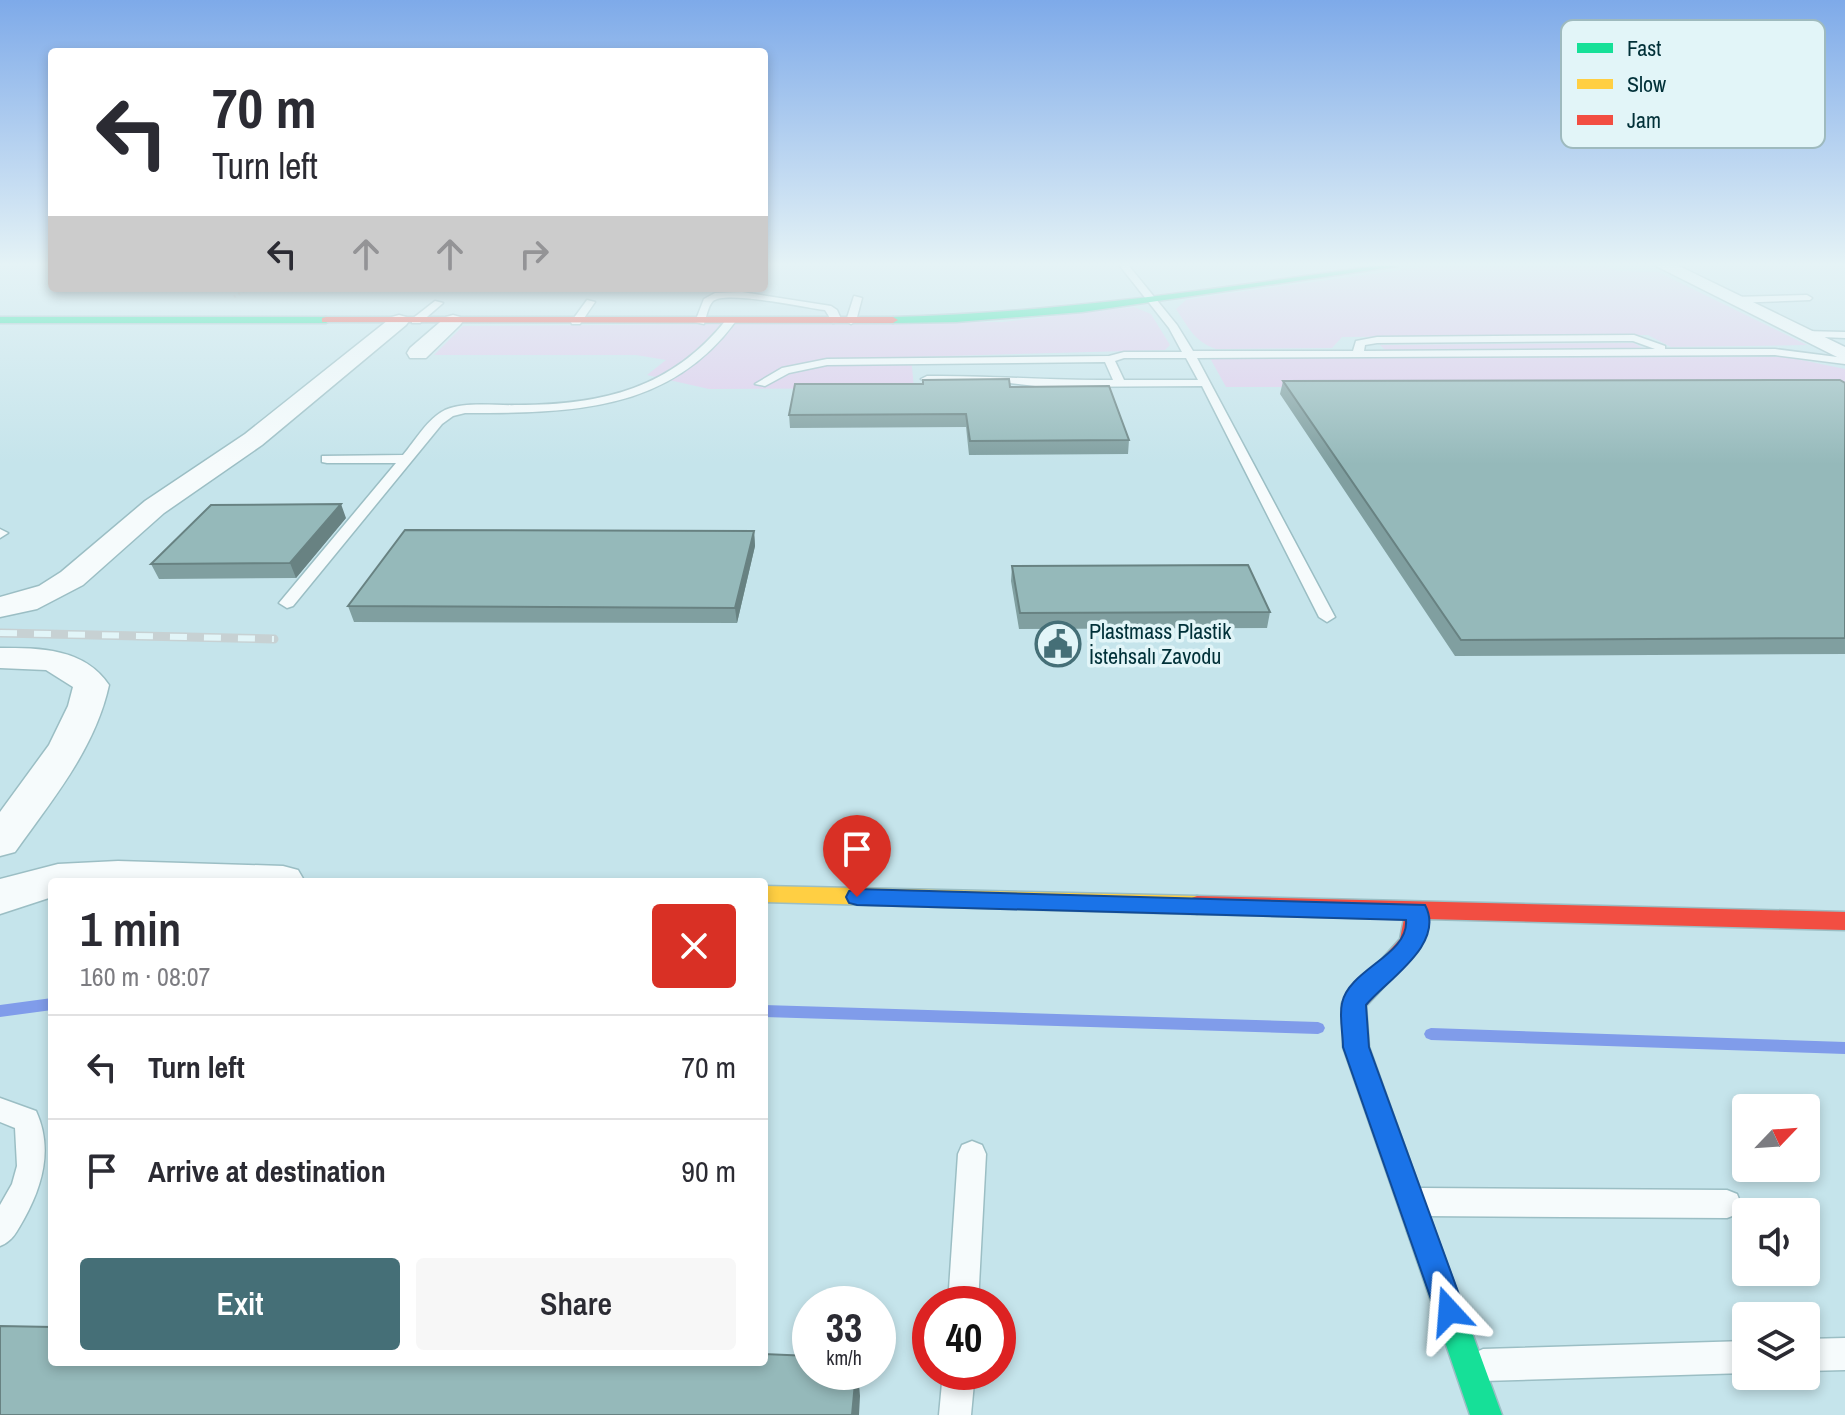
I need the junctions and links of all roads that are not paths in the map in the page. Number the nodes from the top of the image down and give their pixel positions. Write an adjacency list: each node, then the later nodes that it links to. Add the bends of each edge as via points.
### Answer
1 (393, 332): 22 (street, via 233,454 174,491 63,585 21,606)
2 (441, 332): 10 (street)
3 (721, 332): 20 (lane, via 695,362 593,405 449,413)
4 (1174, 332): 11 (lane)
5 (1799, 332): 6 (street)
6 (1803, 334): 7 (lane); 8 (street)
7 (1845, 335)
8 (1824, 344): 9 (lane); 12 (street)
9 (1845, 344)
10 (418, 353)
11 (1189, 354): 13 (lane); 14 (lane, via 1775,352); 16 (lane)
12 (1845, 355)
13 (1109, 359): 17 (lane, via 827,362 786,370); 18 (lane)
14 (1845, 361)
15 (927, 379): 18 (lane)
16 (1206, 383): 18 (lane); 23 (lane)
17 (761, 384)
18 (1120, 384)
19 (327, 459): 20 (lane)
20 (406, 459): 21 (lane)
21 (287, 603)
22 (0, 607)
23 (1327, 617)
24 (0, 658): 25 (street, via 70,665 91,685 75,733)
25 (0, 841)
26 (76, 878): 27 (street)
27 (128, 878)
28 (48, 880): 30 (street)
29 (768, 894): 31 (street)
30 (0, 897)
31 (1417, 911): 32 (street); 35 (street, via 1412,946 1354,1003 1356,1047)
32 (1845, 921)
33 (0, 1110): 37 (lane, via 27,1120 34,1148 25,1190)
34 (972, 1154): 38 (lane)
35 (1411, 1202): 36 (lane); 42 (street)
36 (1727, 1204)
37 (0, 1232)
38 (964, 1286)
39 (1845, 1354): 40 (lane)
40 (1820, 1355)
41 (1732, 1357): 42 (lane)
42 (1468, 1366): 45 (street)
43 (957, 1390): 44 (lane)
44 (955, 1415)
45 (1486, 1415)

